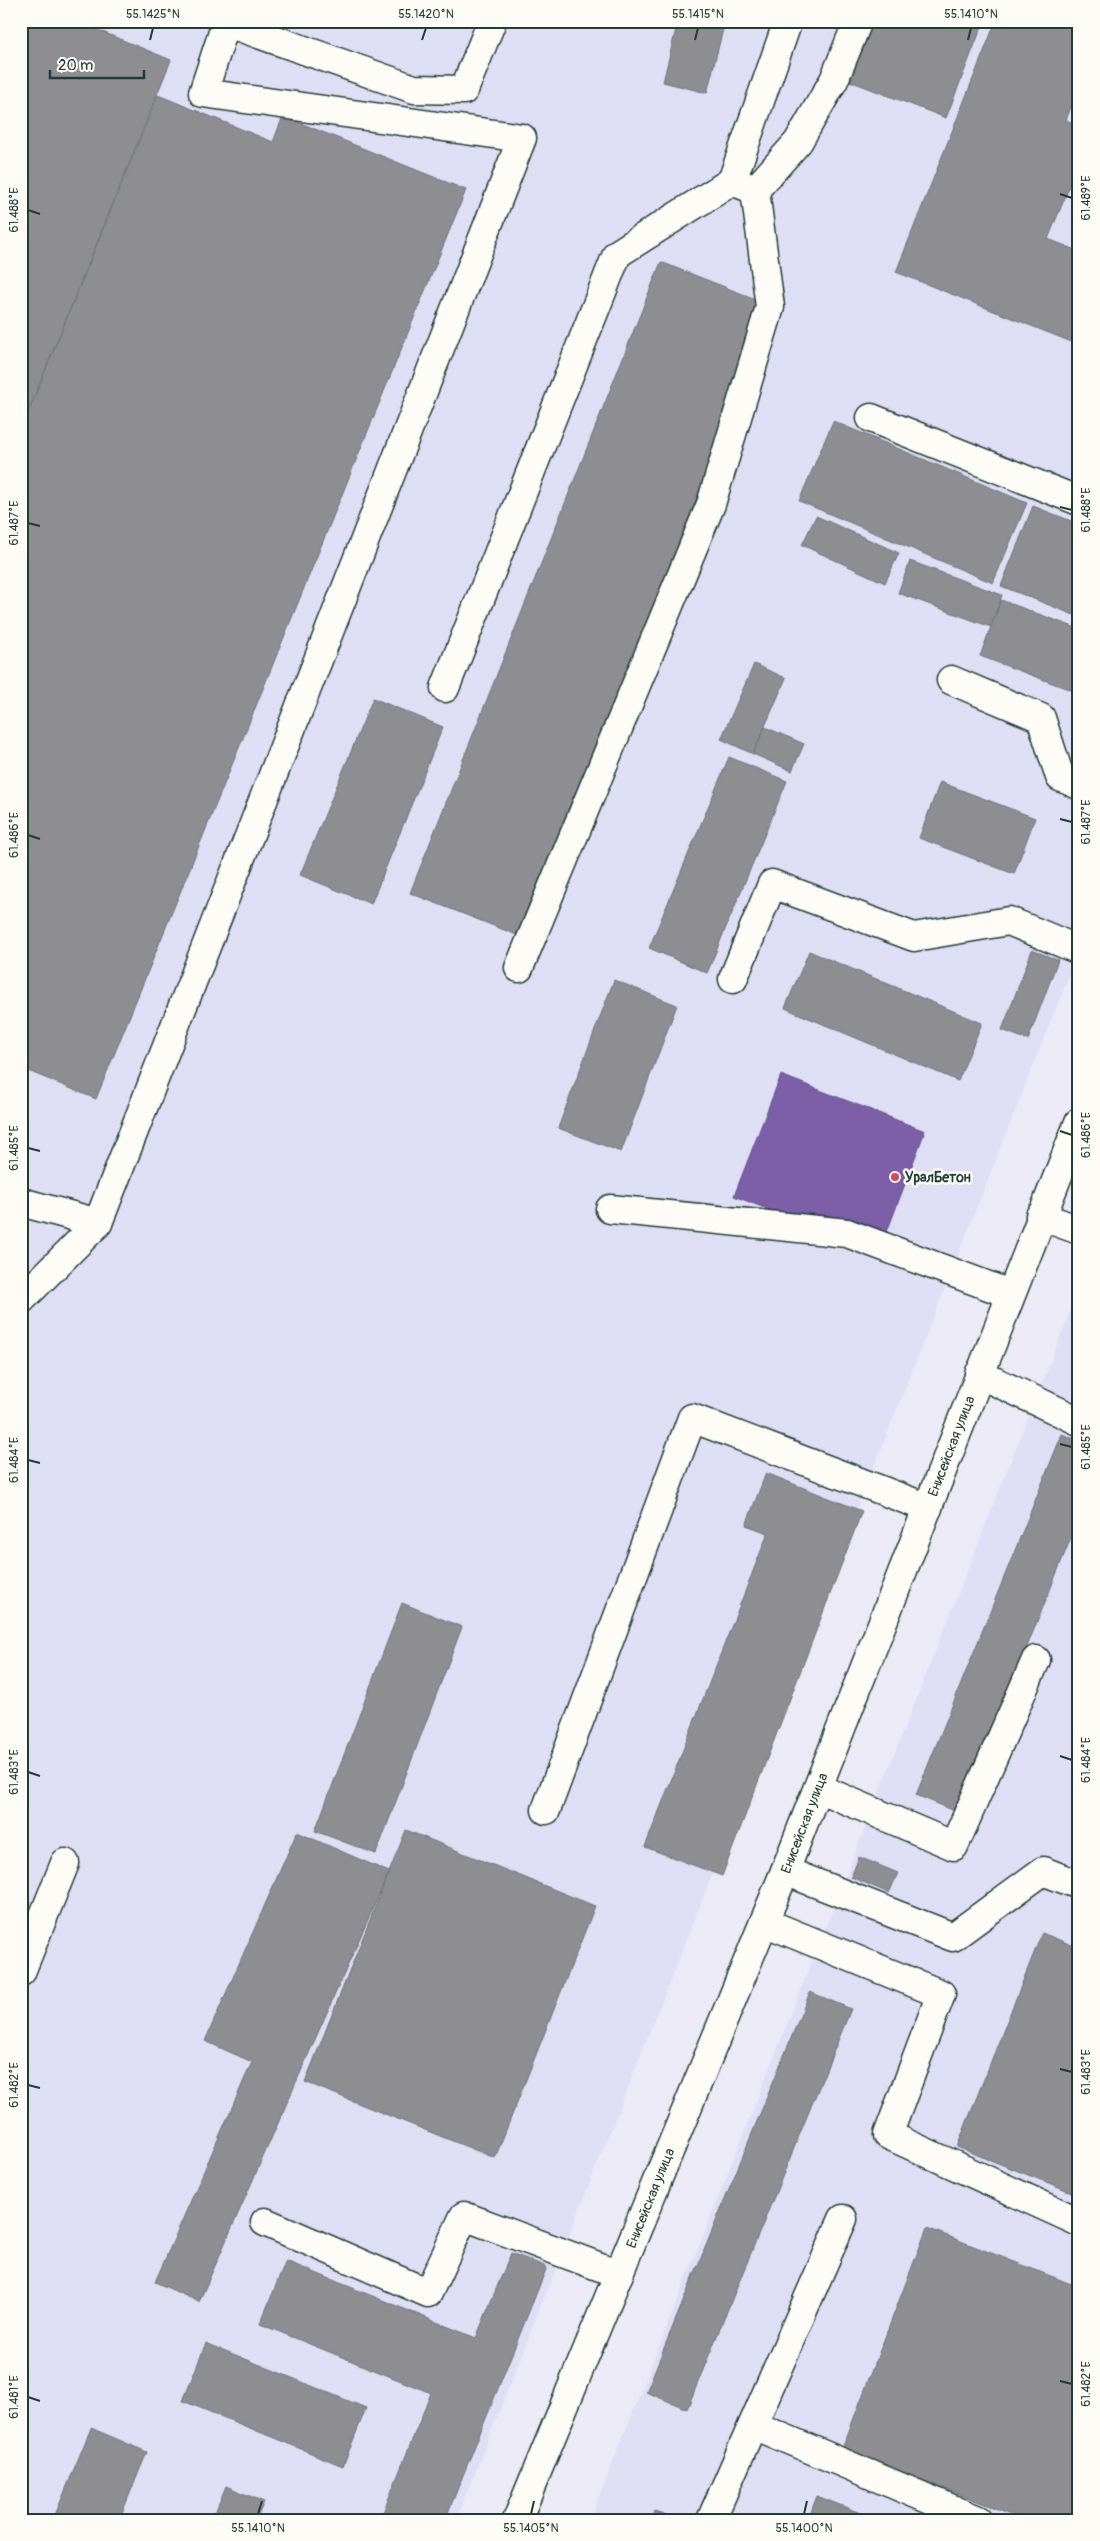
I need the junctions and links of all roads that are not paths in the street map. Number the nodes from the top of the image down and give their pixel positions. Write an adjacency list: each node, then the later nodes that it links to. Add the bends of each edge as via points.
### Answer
1 (492, 21): 4 (street, via 464,90 414,89)
2 (788, 21): 5 (street)
3 (858, 21): 5 (street, via 834,80 798,142)
4 (224, 22): 18 (street, via 203,93 522,138)
5 (744, 185): 9 (street, via 617,254); 12 (street, via 770,307 711,504)
6 (871, 418): 7 (street)
7 (1079, 501)
8 (951, 680): 10 (street, via 1041,718 1060,777)
9 (445, 688)
10 (1079, 784)
11 (1079, 950): 13 (street, via 1009,921 914,937 772,884)
12 (519, 968)
13 (732, 979)
14 (1079, 1122): 17 (street, Енисейская улица)
15 (21, 1202): 18 (street)
16 (610, 1209): 20 (street, via 847,1233)
17 (1040, 1216): 19 (street); 20 (street, Енисейская улица)
18 (98, 1223): 21 (street)
19 (1079, 1230)
20 (1010, 1294): 22 (street, Енисейская улица)
21 (21, 1300)
22 (979, 1374): 23 (street); 24 (street, Енисейская улица)
23 (1079, 1422)
24 (928, 1508): 26 (street, Енисейская улица); 27 (street, via 692,1418)
25 (1036, 1660): 26 (street, via 954,1846)
26 (818, 1788): 29 (street, Енисейская улица)
27 (546, 1810)
28 (65, 1863): 32 (street)
29 (785, 1871): 30 (street, via 954,1937 1043,1871); 31 (street, Енисейская улица)
30 (1079, 1885)
31 (764, 1922): 35 (street, via 941,1994 888,2136); 36 (street, Енисейская улица)
32 (21, 1972)
33 (843, 2219): 37 (street)
34 (265, 2222): 36 (street, via 428,2293 464,2216)
35 (1079, 2222)
36 (619, 2274): 38 (street, Енисейская улица)
37 (753, 2424): 39 (street); 40 (street)
38 (517, 2520)
39 (711, 2520)
40 (978, 2520)

